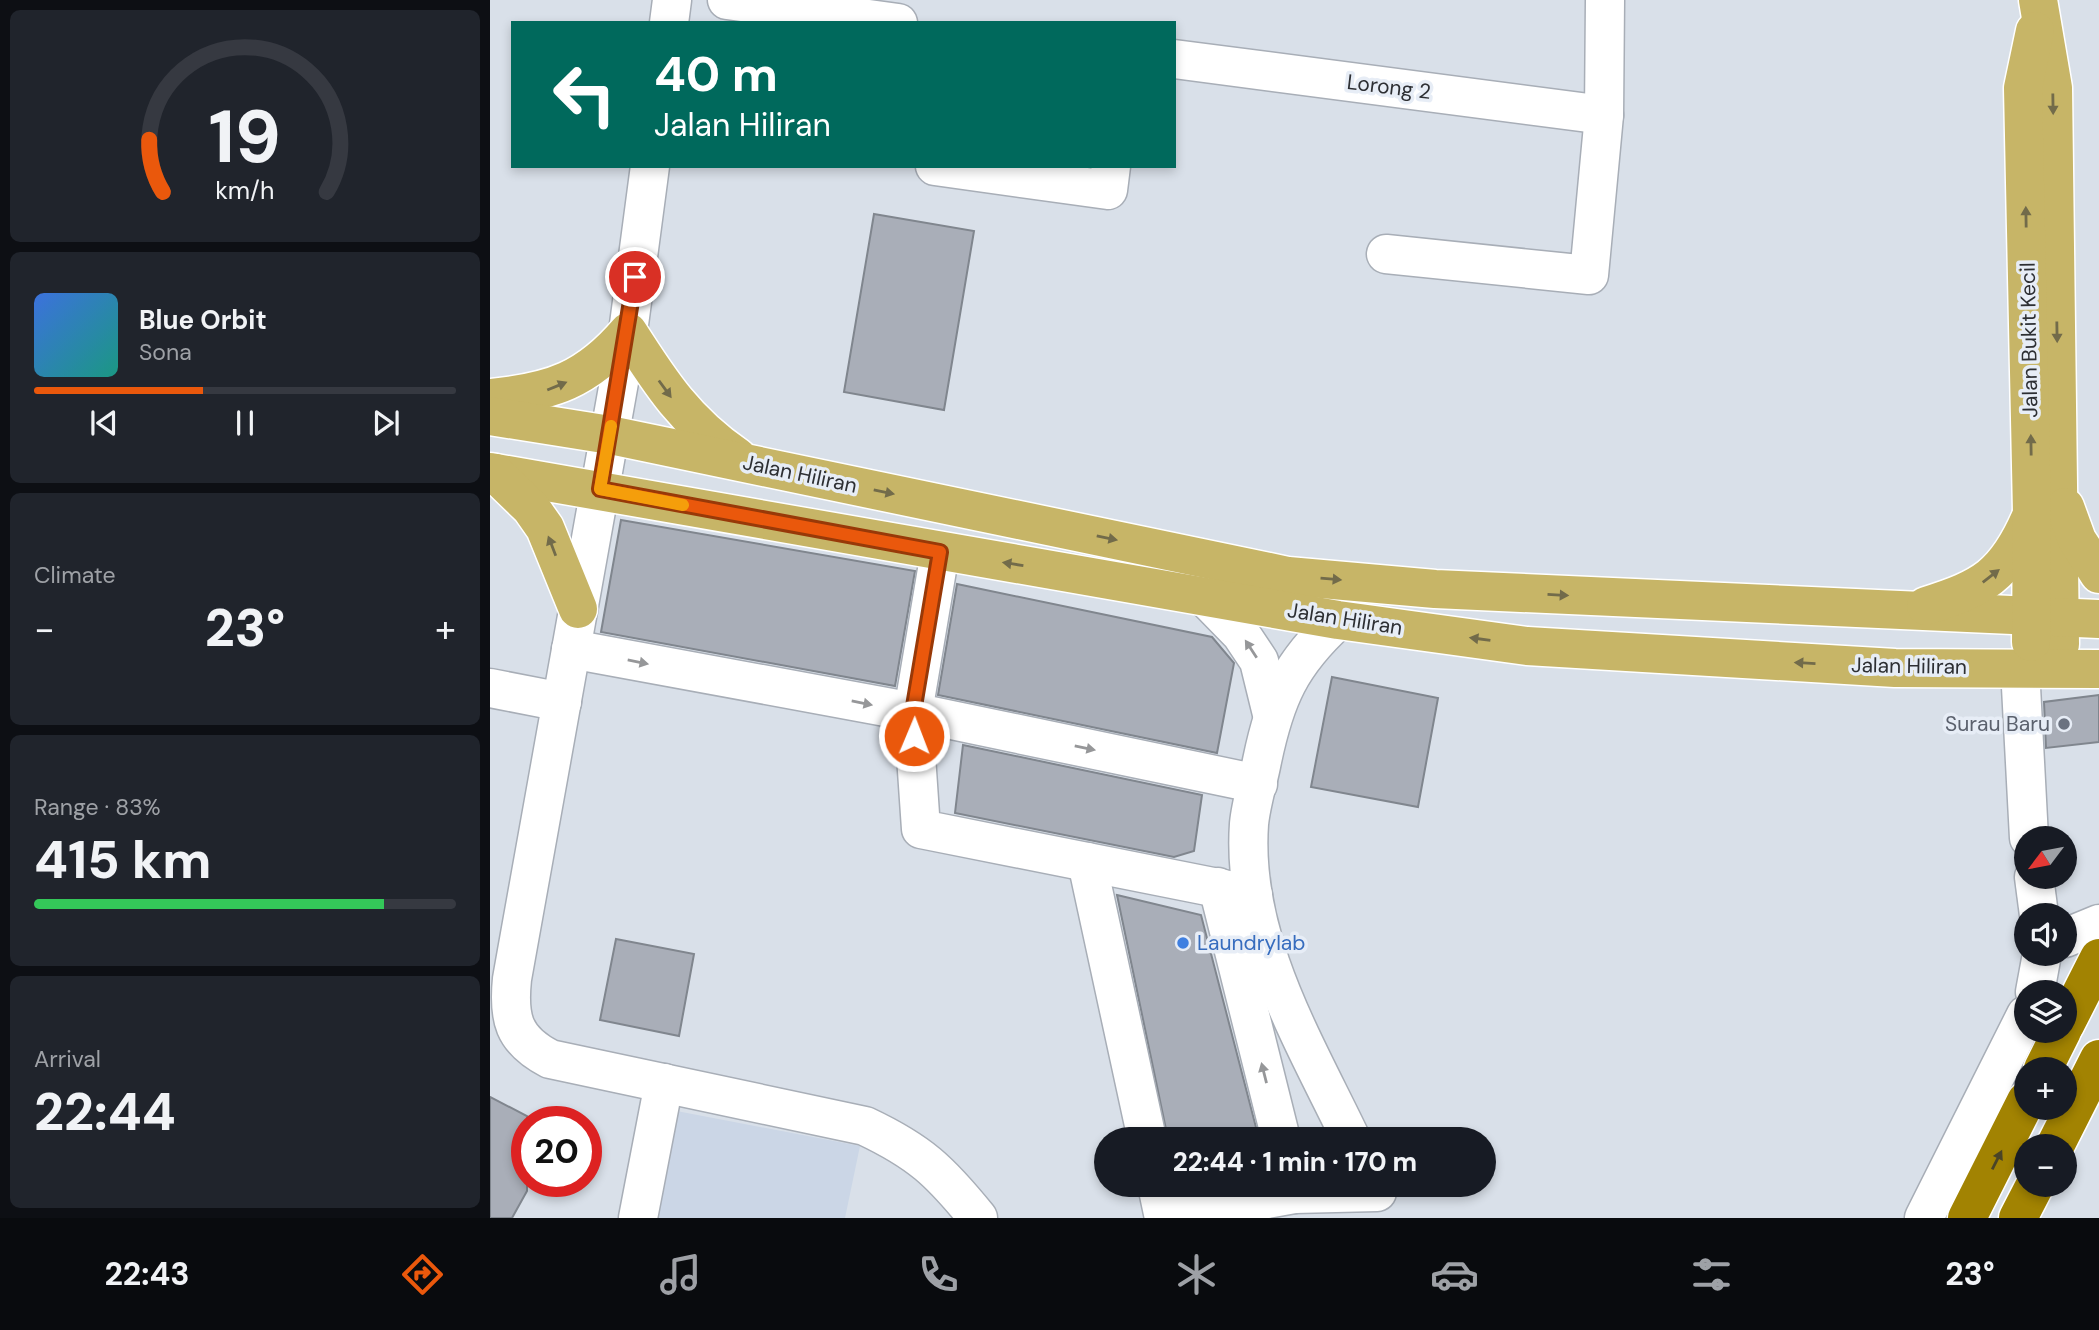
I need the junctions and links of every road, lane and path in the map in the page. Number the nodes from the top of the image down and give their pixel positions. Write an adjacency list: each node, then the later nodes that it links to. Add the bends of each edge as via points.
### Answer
1 (672, 0): 5 (street)
2 (727, 0): 6 (street)
3 (1605, 0): 8 (street)
4 (2039, 6): 20 (main road, Jalan Bukit Kecil, via 2053,88)
5 (669, 21)
6 (883, 21)
7 (1176, 59): 8 (street, Lorong 2)
8 (1604, 115): 12 (street, via 1589,275)
9 (650, 168): 13 (street)
10 (949, 168): 11 (street, via 1108,190)
11 (1111, 168)
12 (1386, 254)
13 (628, 332): 14 (main road, one-way to 13, via 552,389 605,359); 16 (street); 17 (main road, one-way to 17, via 683,413)
14 (490, 398)
15 (490, 416): 16 (main road, Jalan Hiliran)
16 (610, 435): 17 (main road, Jalan Hiliran); 19 (street)
17 (746, 463): 25 (main road, Jalan Hiliran, one-way to 25, via 1288,576 1435,589)
18 (493, 472): 19 (main road, Jalan Hiliran); 24 (main road, one-way to 18, via 545,528)
19 (600, 489): 21 (main road, Jalan Hiliran); 24 (street)
20 (2046, 503): 22 (main road); 25 (main road, one-way to 20, via 1972,591 1998,571); 26 (main road, Jalan Bukit Kecil)
21 (940, 552): 23 (main road, Jalan Hiliran, one-way to 21); 34 (street)
22 (2099, 573)
23 (1202, 594): 28 (main road, Jalan Hiliran); 35 (street, one-way to 23, via 1258,661 1241,635)
24 (578, 609): 29 (street)
25 (1907, 612): 26 (main road, Jalan Hiliran)
26 (2045, 618): 27 (main road, Jalan Hiliran); 30 (main road, Jalan Bukit Kecil)
27 (2099, 619)
28 (1338, 620): 30 (main road, Jalan Hiliran, one-way to 28, via 1895,667 1527,646); 35 (street, via 1312,643 1292,671)
29 (571, 649): 33 (street); 34 (street, one-way to 34)
30 (2036, 668): 31 (main road, Jalan Hiliran); 37 (street)
31 (2099, 669)
32 (490, 688): 33 (street)
33 (562, 702): 43 (street)
34 (913, 712): 36 (street, one-way to 36); 38 (street, via 921,829)
35 (1272, 714): 36 (street)
36 (1258, 784): 39 (street)
37 (2029, 826)
38 (1087, 862): 39 (street); 49 (street)
39 (1236, 891): 50 (street, one-way to 39); 51 (street, via 1264,942 1279,988)
40 (2099, 924): 41 (street)
41 (2077, 933)
42 (2099, 958): 44 (highway)
43 (501, 977): 47 (street, via 509,1010 532,1049 551,1059)
44 (2077, 1001)
45 (2014, 1039): 59 (street)
46 (2099, 1059): 52 (highway)
47 (664, 1083): 56 (street); 57 (street, via 865,1126 905,1145 946,1179)
48 (2016, 1120): 60 (highway, one-way to 48)
49 (1144, 1127)
50 (1279, 1127)
51 (1346, 1127)
52 (2061, 1134)
53 (1160, 1197): 58 (street)
54 (1258, 1197): 58 (street)
55 (2029, 1197): 61 (highway)
56 (638, 1218)
57 (978, 1218)
58 (1165, 1218)
59 (1924, 1218)
60 (1967, 1218)
61 (2018, 1218)

